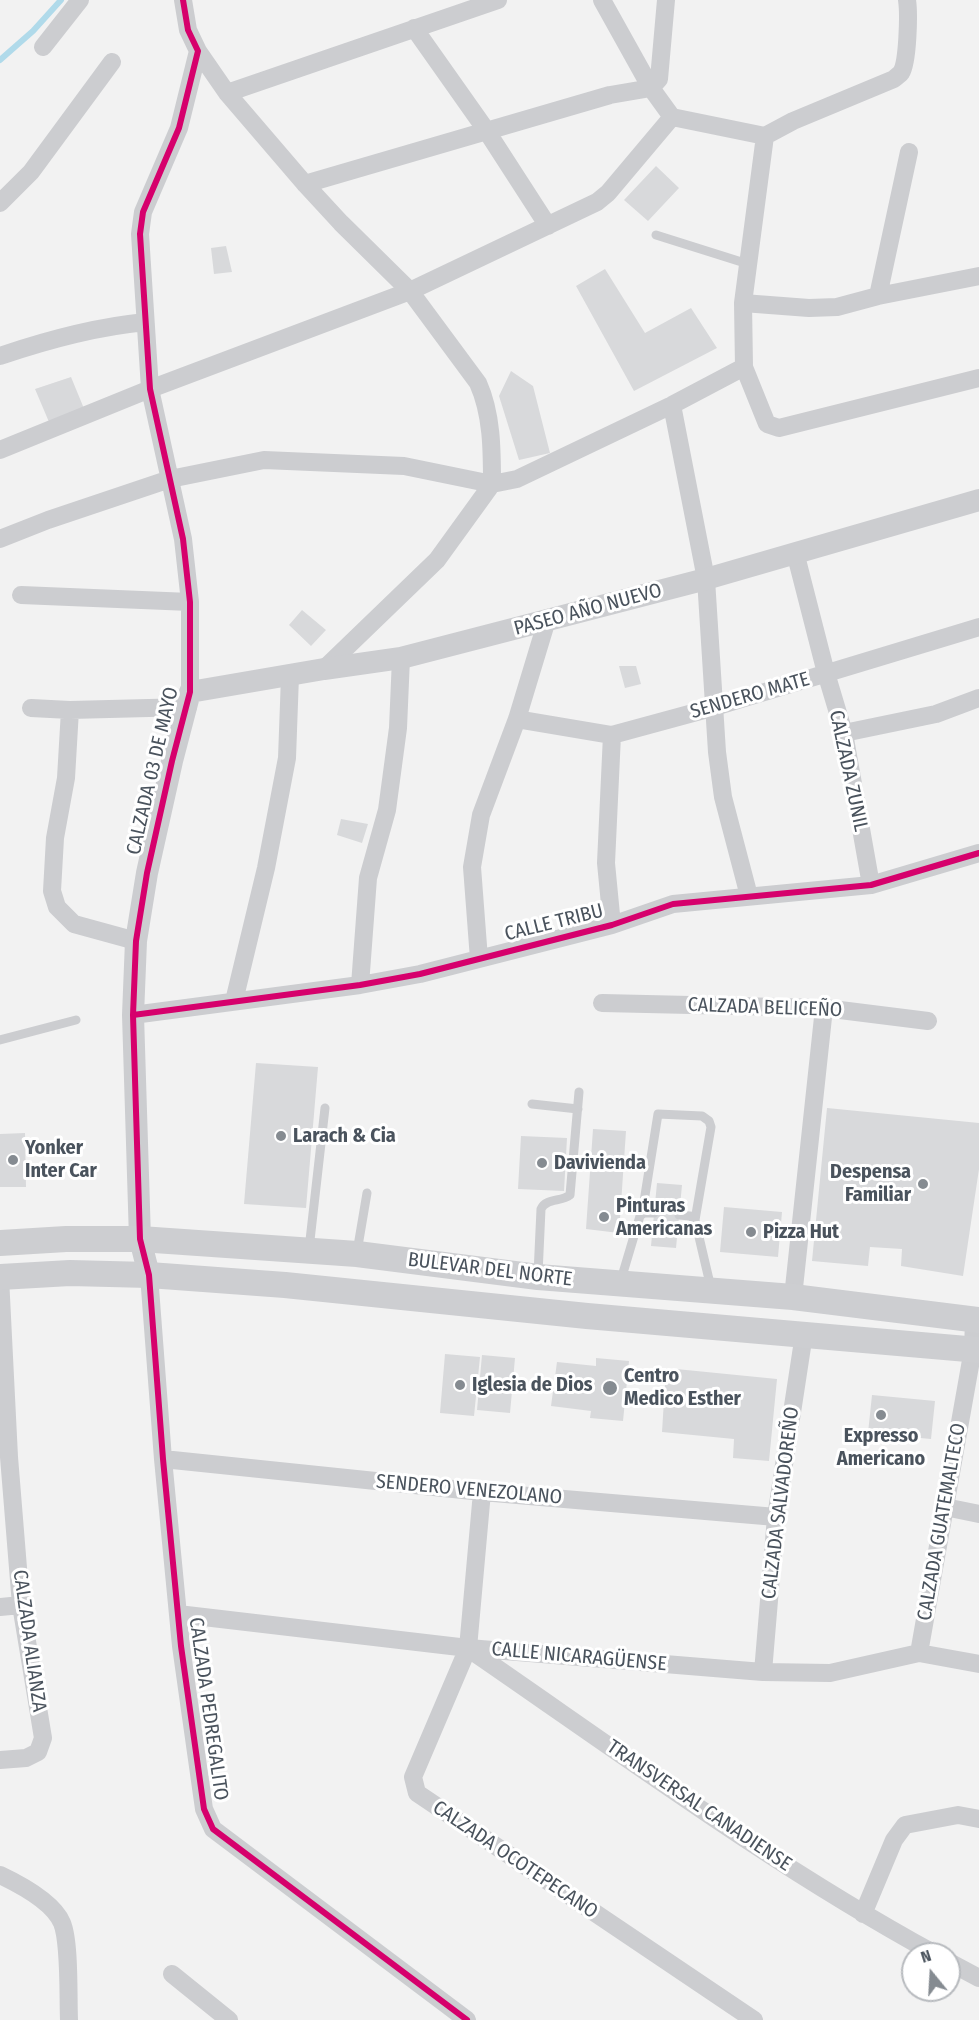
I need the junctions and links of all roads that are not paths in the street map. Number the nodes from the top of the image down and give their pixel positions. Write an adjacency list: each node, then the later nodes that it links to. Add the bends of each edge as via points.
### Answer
1 (80, 0): 8 (street)
2 (183, 0): 9 (street, via 188,30)
3 (498, 0): 7 (street)
4 (602, 0): 11 (street)
5 (666, 0): 11 (street, via 659,79)
6 (907, 0): 15 (street, via 909,13 901,73)
7 (414, 28): 12 (street); 14 (street)
8 (43, 47)
9 (198, 51): 12 (street); 26 (street, CALZADA 03 DE MAYO, via 179,128 142,212)
10 (112, 62): 18 (street, via 31,172)
11 (651, 88): 13 (street); 14 (street, via 610,95)
12 (226, 93): 17 (street)
13 (672, 117): 15 (street); 19 (street, via 608,193)
14 (486, 130): 17 (street); 19 (street)
15 (765, 136): 21 (street)
16 (909, 152): 24 (street)
17 (305, 184): 23 (street)
18 (0, 203)
19 (548, 226): 23 (street)
20 (656, 235): 21 (lane)
21 (748, 264): 25 (street)
22 (979, 276): 24 (street)
23 (410, 291): 30 (street); 34 (street, via 478,383 485,399)
24 (878, 296): 25 (street, via 837,307)
25 (743, 303): 28 (street)
26 (145, 322): 27 (street, via 111,325); 30 (street, CALZADA 03 DE MAYO)
27 (0, 356)
28 (744, 368): 29 (street, via 767,424 780,428); 31 (street)
29 (979, 378)
30 (150, 389): 32 (street); 33 (street, CALZADA 03 DE MAYO)
31 (672, 405): 34 (street, via 517,479); 38 (street)
32 (0, 450)
33 (170, 479): 34 (street, via 264,460 404,466); 36 (street); 40 (street, CALZADA 03 DE MAYO, via 183,539)
34 (492, 484): 44 (street, via 437,560)
35 (979, 500): 37 (street, PASEO AÑO NUEVO)
36 (0, 539)
37 (795, 552): 38 (street, PASEO AÑO NUEVO); 45 (street, CALZADA ZUNIL)
38 (706, 579): 41 (street, PASEO AÑO NUEVO); 49 (street)
39 (21, 595): 40 (street)
40 (190, 602): 48 (street, CALZADA 03 DE MAYO)
41 (547, 620): 43 (street, PASEO AÑO NUEVO); 52 (street)
42 (979, 627): 45 (street, SENDERO MATE)
43 (401, 658): 44 (street, PASEO AÑO NUEVO); 61 (street, via 398,729 387,810 368,878)
44 (324, 669): 46 (street, PASEO AÑO NUEVO)
45 (826, 673): 49 (street, SENDERO MATE); 53 (street, CALZADA ZUNIL)
46 (290, 676): 48 (street, PASEO AÑO NUEVO); 62 (street, via 287,758)
47 (979, 698): 53 (street, via 936,714)
48 (189, 700): 51 (street, PASEO AÑO NUEVO); 59 (street, CALZADA 03 DE MAYO, via 147,873)
49 (715, 706): 54 (street, SENDERO MATE); 57 (street, via 723,797)
50 (31, 708): 51 (street, PASEO AÑO NUEVO)
51 (70, 710): 59 (street, via 66,778 55,838 51,891 57,907 74,924)
52 (517, 719): 54 (street, SENDERO MATE); 60 (street, via 481,815 472,867)
53 (844, 733): 56 (street, CALZADA ZUNIL)
54 (612, 735): 58 (street, via 606,864)
55 (979, 853): 56 (street, CALLE TRIBU)
56 (871, 885): 57 (street, CALLE TRIBU)
57 (749, 896): 58 (street, CALLE TRIBU, via 673,904)
58 (612, 925): 60 (street, CALLE TRIBU)
59 (136, 940): 65 (street, CALZADA 03 DE MAYO)
60 (479, 959): 61 (street, CALLE TRIBU)
61 (360, 985): 62 (street, CALLE TRIBU)
62 (234, 1001): 65 (street, CALLE TRIBU)
63 (602, 1003): 64 (street, CALZADA BELICEÑO)
64 (824, 1008): 67 (street, CALZADA BELICEÑO); 87 (street)
65 (133, 1015): 78 (street, CALZADA 03 DE MAYO)
66 (76, 1020): 68 (lane)
67 (928, 1021)
68 (0, 1040)
69 (579, 1092): 72 (lane)
70 (532, 1104): 72 (lane)
71 (325, 1108): 80 (lane)
72 (578, 1109): 84 (lane, via 570,1194 565,1199 545,1203 541,1209)
73 (367, 1193): 81 (lane)
74 (654, 1213): 75 (lane)
75 (642, 1214): 77 (lane, via 658,1114 702,1116 711,1127); 85 (lane)
76 (679, 1215): 77 (lane)
77 (694, 1220): 86 (lane)
78 (140, 1239): 79 (main road, BULEVAR DEL NORTE); 80 (main road, BULEVAR DEL NORTE); 82 (street, CALZADA 03 DE MAYO)
79 (0, 1243)
80 (309, 1251): 81 (main road, BULEVAR DEL NORTE)
81 (357, 1254): 84 (main road, BULEVAR DEL NORTE)
82 (149, 1275): 83 (main road, BULEVAR DEL NORTE, via 70,1273); 89 (main road, BULEVAR DEL NORTE); 92 (street, CALZADA PEDREGALITO)
83 (0, 1277): 91 (street, CALZADA ALIANZA)
84 (538, 1277): 85 (main road, BULEVAR DEL NORTE)
85 (620, 1283): 86 (main road, BULEVAR DEL NORTE)
86 (711, 1290): 87 (main road, BULEVAR DEL NORTE)
87 (793, 1297): 88 (main road, BULEVAR DEL NORTE)
88 (976, 1320): 90 (street, CALZADA GUATEMALTECO)
89 (804, 1334): 90 (main road, BULEVAR DEL NORTE); 96 (street, CALZADA SALVADOREÑO)
90 (976, 1350): 94 (street, CALZADA GUATEMALTECO)
91 (4, 1458): 97 (street, CALZADA ALIANZA)
92 (163, 1459): 93 (street, SENDERO VENEZOLANO); 99 (street, CALZADA PEDREGALITO)
93 (482, 1492): 96 (street, SENDERO VENEZOLANO); 100 (street, CALZADA OCOTEPECANO)
94 (945, 1507): 95 (street); 101 (street, CALZADA GUATEMALTECO)
95 (979, 1514)
96 (776, 1516): 103 (street, CALZADA SALVADOREÑO)
97 (21, 1605): 98 (street); 104 (street, CALZADA ALIANZA, via 43,1738 38,1752 26,1758)
98 (0, 1607)
99 (178, 1614): 100 (street, CALLE NICARAGÜENSE); 114 (street, CALZADA PEDREGALITO, via 204,1809 213,1829)
100 (468, 1648): 103 (street, CALLE NICARAGÜENSE); 107 (street, TRANSVERSAL CANADIENSE, via 759,1848); 115 (street, CALZADA OCOTEPECANO, via 413,1777 417,1793)
101 (919, 1653): 102 (street, CALLE NICARAGÜENSE); 103 (street, CALLE NICARAGÜENSE, via 830,1673)
102 (979, 1664)
103 (763, 1672)
104 (0, 1760)
105 (979, 1819): 107 (street, via 958,1815 905,1825 894,1840)
106 (0, 1875): 112 (street, via 42,1900 61,1920)
107 (863, 1914): 108 (street, TRANSVERSAL CANADIENSE)
108 (913, 1942)
109 (961, 1968): 111 (street)
110 (172, 1974): 113 (street)
111 (979, 1978)
112 (69, 2020)
113 (229, 2020)
114 (467, 2020)
115 (754, 2020)

